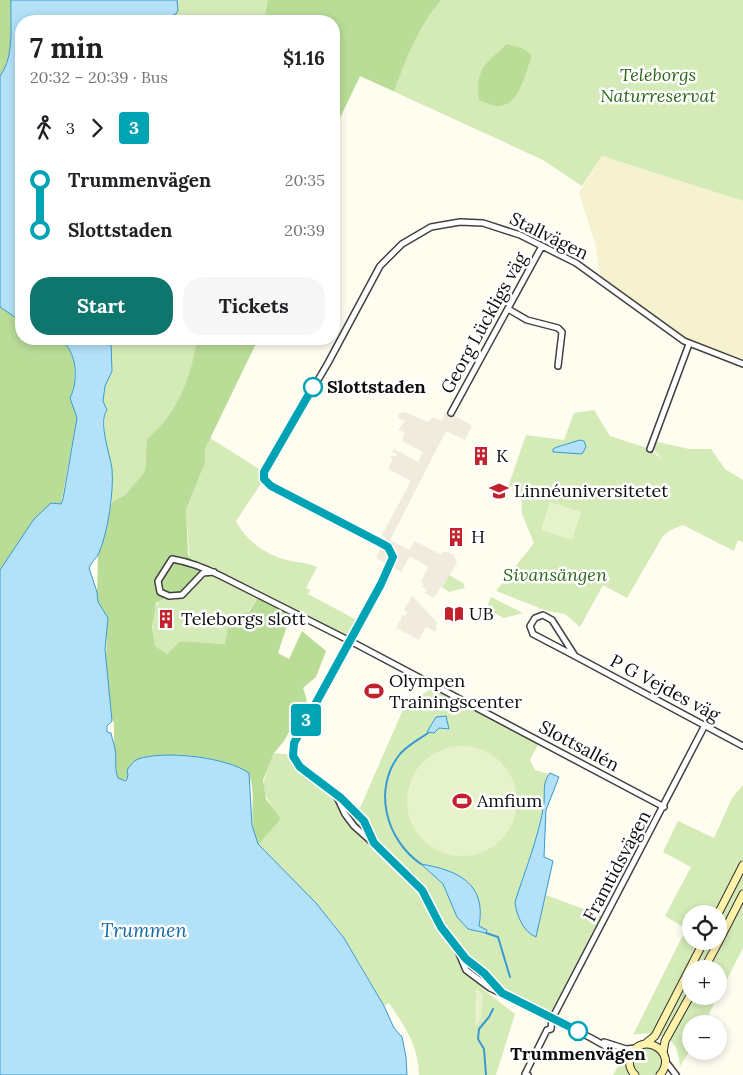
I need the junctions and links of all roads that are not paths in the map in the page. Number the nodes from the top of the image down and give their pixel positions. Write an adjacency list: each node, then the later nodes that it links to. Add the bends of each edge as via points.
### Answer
1 (542, 246): 2 (street, Georg Lückligs väg); 3 (street, Stallvägen, via 504,228 483,223 460,222 431,227 393,251 380,266); 4 (street, Stallvägen, via 589,272)
2 (508, 309): 7 (street, via 527,320 562,332); 8 (street, Georg Lückligs väg)
3 (340, 340)
4 (689, 344): 6 (street, Stallvägen); 9 (street)
5 (337, 345): 11 (street, Stallvägen, via 264,472 264,479 271,486 383,544 391,552 392,561)
6 (743, 364)
7 (558, 366)
8 (451, 414)
9 (650, 449)
10 (214, 572): 10 (street, Slottsallén, via 172,559 158,581 160,592 169,596 182,595 202,573); 11 (street, Slottsallén)
11 (350, 640): 15 (street, via 294,743 293,756 300,767); 16 (street, Slottsallén)
12 (575, 656): 12 (street, P G Vejdes väg, via 552,620 543,615 535,618 530,626 534,634); 13 (street, P G Vejdes väg)
13 (705, 725): 14 (street, P G Vejdes väg); 16 (street, Framtidsvägen)
14 (743, 745)
15 (335, 793): 17 (street, via 364,821); 17 (street, via 354,826)
16 (664, 807): 26 (street, Framtidsvägen)
17 (374, 843): 22 (street, via 422,890 441,927)
18 (743, 865): 20 (main road)
19 (743, 894): 21 (main road)
20 (723, 905)
21 (727, 925)
22 (457, 948): 24 (street); 24 (street, via 466,970)
23 (699, 950): 28 (main road, via 655,1036)
24 (502, 993): 26 (street)
25 (685, 1005): 30 (main road, via 665,1041)
26 (552, 1019): 27 (street); 34 (street, Framtidsvägen, via 551,1029 547,1030 525,1074)
27 (592, 1038): 29 (street, via 626,1049); 31 (street)
28 (645, 1044): 29 (main road); 30 (main road, via 655,1046)
29 (636, 1048): 31 (main road)
30 (663, 1053): 32 (main road)
31 (630, 1060): 33 (main road)
32 (666, 1062): 35 (main road); 36 (street)
33 (633, 1074)
34 (528, 1075)
35 (660, 1075)
36 (676, 1075)

